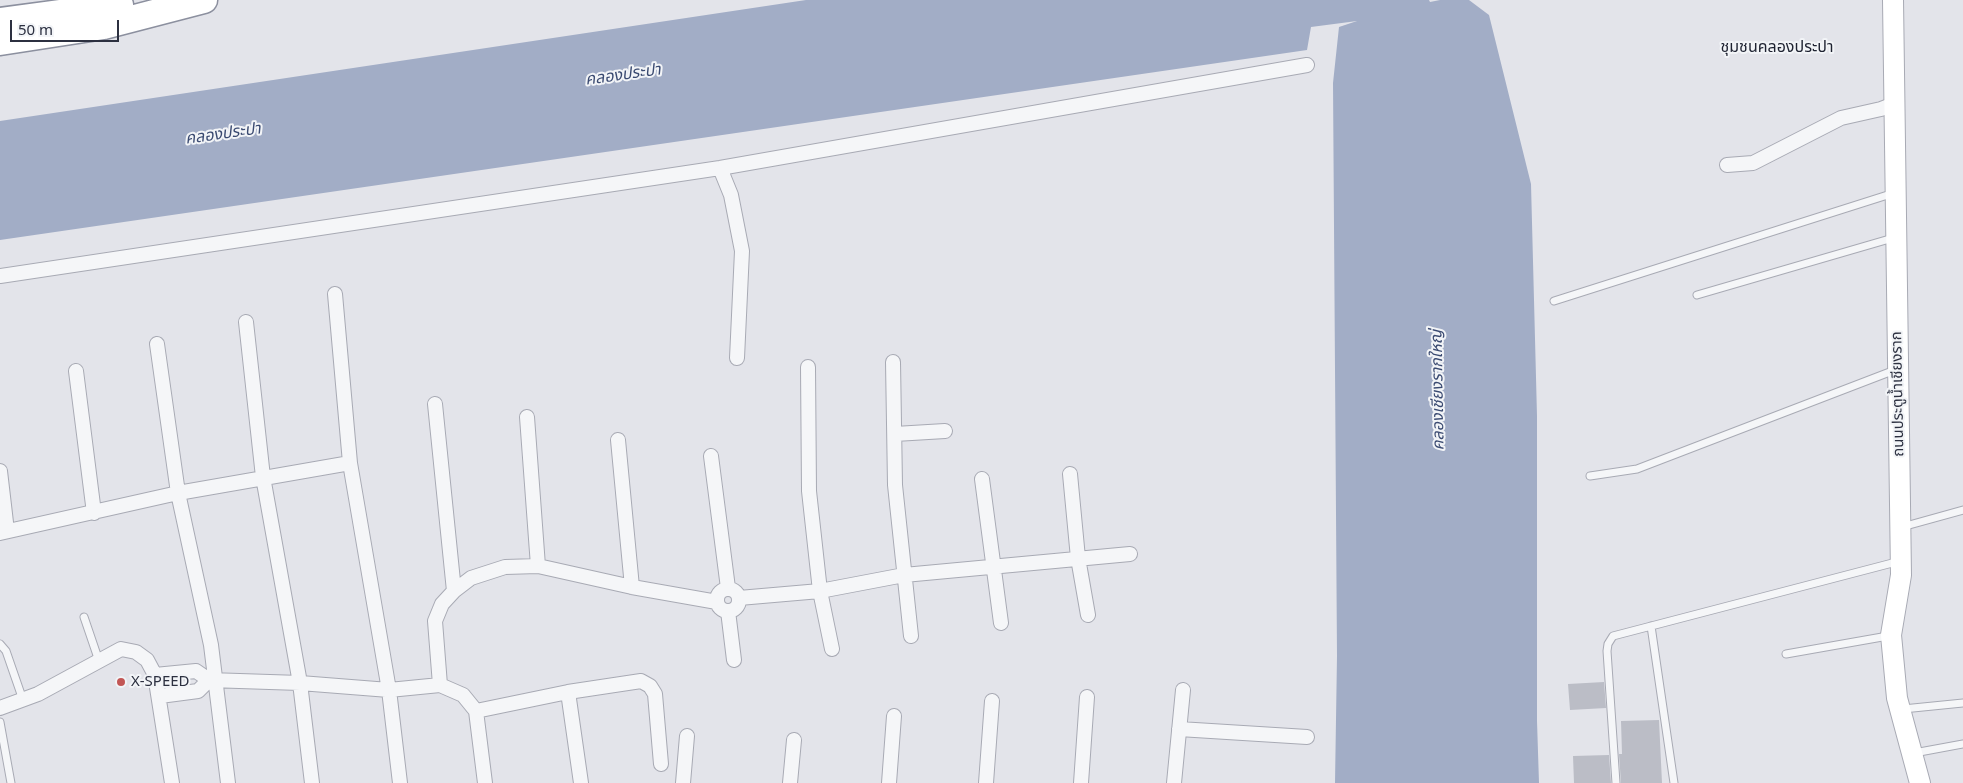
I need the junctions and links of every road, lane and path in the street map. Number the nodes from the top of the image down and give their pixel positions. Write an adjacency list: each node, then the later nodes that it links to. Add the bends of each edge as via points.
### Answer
1 (160, 0): 4 (highway)
2 (204, 0): 5 (highway, via 104,26)
3 (1893, 0): 7 (street, ถนนประตูน้ำเชียงราก)
4 (0, 21)
5 (0, 42)
6 (1307, 65): 9 (street)
7 (1894, 104): 8 (street, via 1825,124 1753,163); 10 (street, ถนนประตูน้ำเชียงราก)
8 (1727, 165)
9 (720, 168): 12 (street); 18 (street, via 731,194 742,251)
10 (1896, 193): 11 (street, ถนนประตูน้ำเชียงราก); 15 (lane)
11 (1896, 237): 14 (lane); 21 (street, ถนนประตูน้ำเชียงราก)
12 (0, 276)
13 (335, 294): 29 (street)
14 (1696, 295)
15 (1554, 302)
16 (246, 322): 33 (street)
17 (157, 344): 35 (street)
18 (737, 358)
19 (893, 362): 26 (street)
20 (808, 368): 49 (street, via 809,491)
21 (1898, 369): 32 (lane, via 1637,469); 38 (street, ถนนประตูน้ำเชียงราก)
22 (76, 372): 37 (street)
23 (435, 404): 48 (street)
24 (527, 417): 43 (street)
25 (945, 431): 26 (street)
26 (895, 434): 45 (street, via 895,485)
27 (618, 440): 46 (street)
28 (712, 456): 47 (street)
29 (350, 463): 33 (street); 68 (street)
30 (0, 471): 39 (street)
31 (1070, 474): 41 (street)
32 (1590, 476)
33 (263, 477): 35 (street); 66 (street)
34 (982, 479): 44 (street)
35 (178, 493): 37 (street); 65 (street, via 211,645)
36 (1963, 510): 38 (lane)
37 (94, 513): 39 (street)
38 (1899, 528): 42 (street, ถนนประตูน้ำเชียงราก)
39 (4, 532)
40 (1130, 554): 41 (street)
41 (1078, 558): 44 (street); 53 (street)
42 (1900, 561): 56 (lane); 57 (street, ถนนประตูน้ำเชียงราก, via 1901,575)
43 (538, 566): 46 (street); 48 (street, via 505,567 471,578)
44 (994, 567): 45 (street); 55 (street)
45 (904, 575): 49 (street); 58 (street)
46 (632, 587): 51 (street)
47 (728, 588): 50 (street); 51 (street, via 721,591)
48 (454, 591): 67 (street, via 442,604 435,620)
49 (820, 591): 50 (street); 60 (street)
50 (739, 598): 52 (street, via 738,606)
51 (716, 602): 52 (street, via 720,609)
52 (728, 611): 62 (street)
53 (1088, 615)
54 (84, 616): 63 (lane)
55 (1001, 623)
56 (1651, 626): 101 (lane, via 1613,636 1608,644); 102 (lane)
57 (1891, 635): 61 (lane); 77 (street, ถนนประตูน้ำเชียงราก)
58 (911, 636)
59 (0, 644): 73 (lane, via 6,651)
60 (832, 649)
61 (1786, 654)
62 (734, 660)
63 (99, 661): 64 (street, via 120,649 136,652 148,660); 73 (street)
64 (155, 675): 65 (street, via 196,671); 71 (street)
65 (213, 680): 66 (street); 71 (street, via 198,691); 90 (street)
66 (300, 682): 68 (street); 91 (street)
67 (440, 685): 68 (street); 78 (street, via 463,695)
68 (389, 690): 92 (street)
69 (1183, 690): 81 (street)
70 (568, 692): 78 (street); 87 (street, via 641,681 650,686 655,694); 94 (street)
71 (160, 696): 89 (street)
72 (1087, 697): 99 (street)
73 (23, 700): 76 (street)
74 (992, 701): 98 (street)
75 (1963, 703): 77 (lane)
76 (0, 708)
77 (1900, 709): 86 (street, ถนนประตูน้ำเชียงราก)
78 (476, 711): 93 (street)
79 (894, 716): 97 (street)
80 (0, 722): 88 (lane)
81 (1179, 729): 83 (street); 100 (street)
82 (687, 736): 95 (street)
83 (1307, 737)
84 (794, 740): 96 (street)
85 (1963, 744): 86 (lane)
86 (1911, 754): 103 (street, ถนนประตูน้ำเชียงราก)
87 (661, 764)
88 (11, 783)
89 (172, 783)
90 (228, 783)
91 (312, 783)
92 (400, 783)
93 (485, 783)
94 (581, 783)
95 (684, 783)
96 (790, 783)
97 (889, 783)
98 (986, 783)
99 (1081, 783)
100 (1174, 783)
101 (1616, 783)
102 (1674, 783)
103 (1920, 783)

